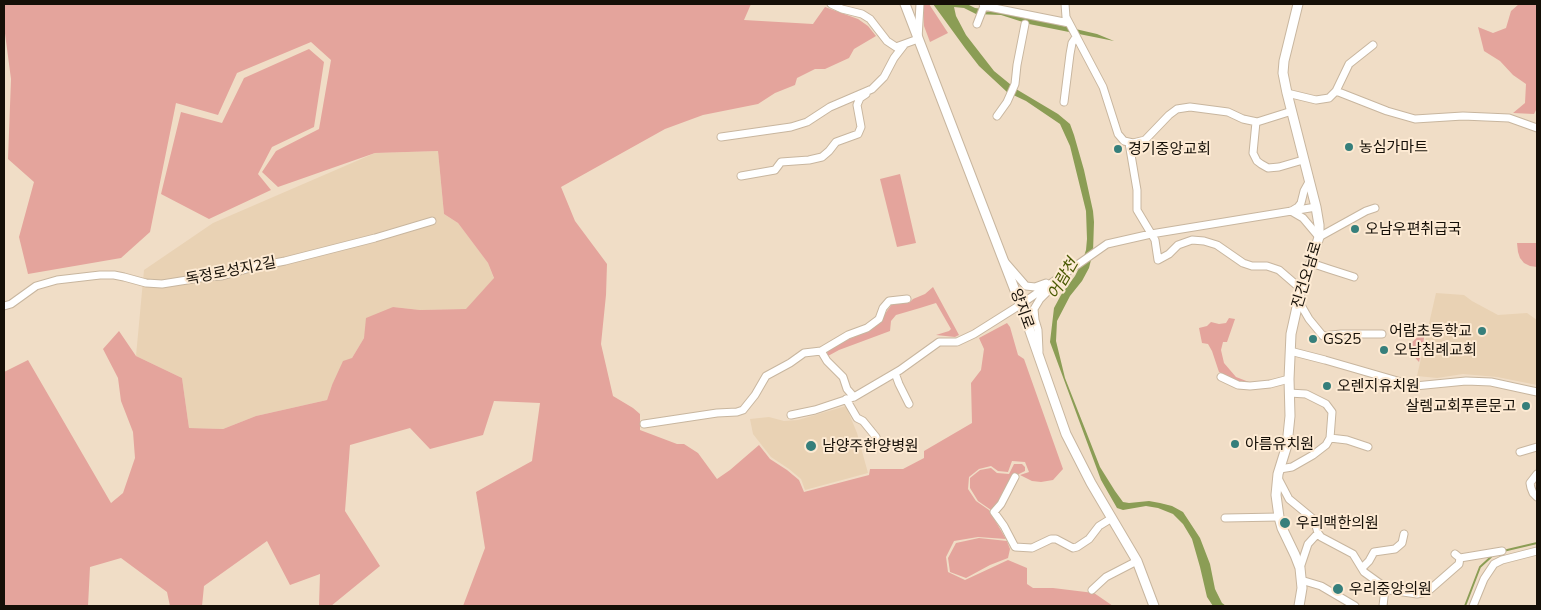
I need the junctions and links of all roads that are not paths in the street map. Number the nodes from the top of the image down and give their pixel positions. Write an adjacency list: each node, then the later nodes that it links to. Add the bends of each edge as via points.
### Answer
1 (831, 4): 13 (street, via 862,14 888,42 896,47)
2 (905, 4): 11 (street, 양지로)
3 (920, 4): 11 (street)
4 (1065, 4): 8 (street)
5 (1298, 4): 16 (street, 진건오남로, via 1284,61)
6 (984, 5): 7 (street); 8 (street)
7 (979, 20)
8 (1069, 23): 10 (street)
9 (1025, 24): 19 (street, via 1015,84 1010,98)
10 (1076, 36): 17 (street, via 1072,43); 23 (street, via 1103,87 1118,134)
11 (918, 39): 13 (street); 33 (street, 양지로)
12 (1373, 45): 15 (street, via 1349,64)
13 (904, 46): 14 (street)
14 (872, 89): 22 (street, via 830,107 807,122); 25 (street, via 860,98 861,127 858,134 836,142 822,157 781,162 775,170)
15 (1336, 91): 16 (street, via 1329,98 1316,100); 21 (street, via 1415,119 1509,118)
16 (1287, 93): 18 (street, 진건오남로)
17 (1064, 102)
18 (1292, 111): 20 (street); 24 (street, 진건오남로)
19 (997, 116)
20 (1256, 122): 23 (street, via 1228,112 1190,106 1169,115 1145,140); 24 (street, via 1254,153 1257,161 1268,168)
21 (1537, 128)
22 (721, 137)
23 (1129, 143): 31 (street, via 1137,210)
24 (1303, 160): 26 (street, 진건오남로)
25 (741, 176)
26 (1309, 182): 27 (street, 진건오남로); 29 (street, via 1301,203)
27 (1316, 207): 29 (street); 32 (street, 진건오남로)
28 (1375, 208): 32 (street)
29 (1291, 211): 31 (street); 32 (street, via 1303,218)
30 (432, 221): 41 (street, 독정로성지2길, via 222,276 162,284 114,275 57,280 36,286)
31 (1151, 234): 35 (street, via 1107,244); 37 (street, via 1158,260 1178,245 1204,240 1243,263 1279,270)
32 (1319, 237): 34 (street, 진건오남로)
33 (1003, 259): 35 (street, via 1030,288); 40 (street, 양지로)
34 (1311, 262): 36 (street); 37 (street, 진건오남로)
35 (1064, 274): 40 (street); 45 (street, via 1040,298 1034,309)
36 (1354, 277)
37 (1301, 289): 39 (street, 진건오남로)
38 (907, 299): 43 (street, via 889,301 874,324)
39 (1298, 300): 42 (street, via 1323,336); 44 (street, 진건오남로)
40 (1020, 305): 45 (street, 양지로); 46 (street, via 966,338 957,342 939,342)
41 (4, 306)
42 (1382, 334)
43 (821, 351): 51 (street, via 843,377); 54 (street, via 804,353 766,376 743,410)
44 (1290, 352): 48 (street, 진건오남로); 50 (street, via 1415,386 1466,380)
45 (1040, 360): 65 (street, 양지로, via 1074,451)
46 (895, 373): 51 (street); 52 (street)
47 (1221, 378): 48 (street, via 1250,386)
48 (1289, 379): 49 (street, 진건오남로)
49 (1289, 392): 56 (street, via 1306,394 1326,404 1332,412); 60 (street, 진건오남로, via 1287,445)
50 (1537, 392)
51 (850, 398): 53 (street); 55 (street, via 857,418)
52 (908, 404)
53 (791, 415)
54 (644, 424)
55 (876, 437)
56 (1330, 438): 57 (street); 60 (street, via 1313,456)
57 (1368, 447)
58 (1537, 447): 59 (street)
59 (1520, 452)
60 (1279, 474): 64 (street, 진건오남로, via 1276,495); 67 (street, via 1289,499 1312,518)
61 (1537, 474): 63 (street, via 1530,483)
62 (1014, 477): 65 (street, via 994,512 1015,547 1032,548 1056,539 1073,548 1078,547 1098,526)
63 (1537, 497)
64 (1279, 517): 66 (street); 72 (street, 진건오남로)
65 (1112, 518): 71 (street, 양지로)
66 (1225, 518)
67 (1318, 533): 72 (street, via 1308,544); 73 (street, via 1353,554)
68 (1404, 534): 73 (street, via 1402,544 1395,549 1374,552)
69 (1502, 551): 75 (street, via 1457,556 1459,564 1427,592 1397,592)
70 (1537, 551): 81 (street, via 1494,564)
71 (1137, 560): 76 (street, via 1106,577); 77 (street, 양지로)
72 (1300, 568): 74 (street, 진건오남로)
73 (1362, 568): 75 (street)
74 (1301, 580): 78 (street, 진건오남로); 79 (street, via 1321,586)
75 (1385, 588): 80 (street)
76 (1092, 590)
77 (1154, 606)
78 (1299, 606)
79 (1355, 606)
80 (1383, 606)
81 (1473, 606)

